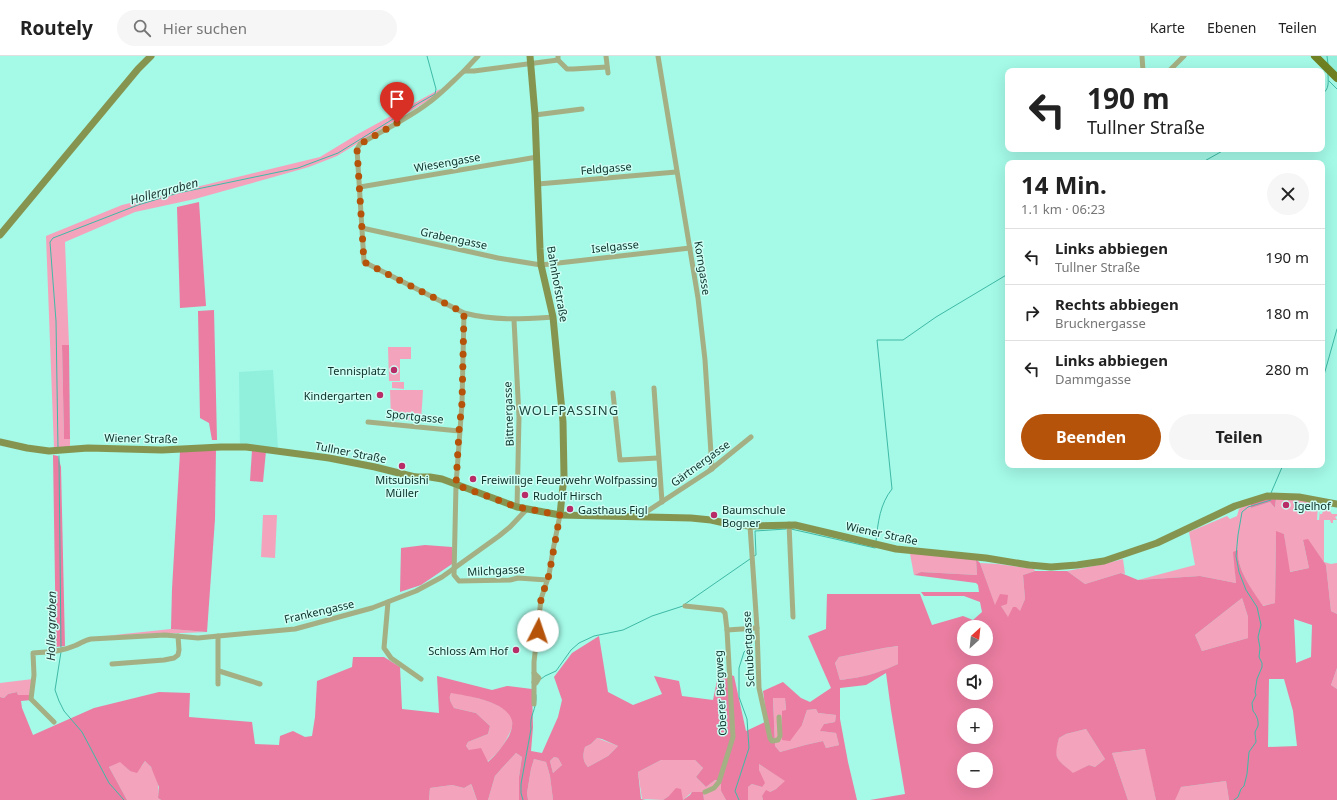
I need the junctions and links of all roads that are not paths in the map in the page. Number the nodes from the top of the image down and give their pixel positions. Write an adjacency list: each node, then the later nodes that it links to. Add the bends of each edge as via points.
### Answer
1 (151, 56): 21 (main road)
2 (478, 56): 12 (street)
3 (606, 56): 8 (street, via 608,70 567,69)
4 (658, 56): 17 (street, Korngasse)
5 (1142, 56): 10 (street)
6 (1184, 56): 11 (street)
7 (1315, 56): 13 (main road)
8 (558, 58): 9 (street)
9 (530, 59): 12 (street); 15 (main road, Bahnhofstraße)
10 (1143, 68)
11 (1172, 68)
12 (464, 71): 19 (street, via 426,105 360,144 357,149)
13 (1336, 77)
14 (582, 109): 15 (street)
15 (535, 115): 16 (main road, Bahnhofstraße)
16 (537, 157): 18 (main road, Bahnhofstraße); 19 (street, Wiesengasse)
17 (676, 172): 18 (street, Feldgasse); 22 (street, Korngasse)
18 (538, 184): 23 (main road, Bahnhofstraße)
19 (360, 187): 20 (street)
20 (362, 228): 23 (street, Grabengasse, via 498,258); 24 (street, via 364,262)
21 (0, 235)
22 (690, 248): 23 (street, Iselgasse); 35 (street, Korngasse, via 705,360)
23 (542, 265): 25 (main road, Bahnhofstraße)
24 (464, 313): 26 (street, via 481,318); 30 (street)
25 (554, 317): 26 (street); 41 (main road, Bahnhofstraße, via 563,422 564,476)
26 (514, 320): 39 (street, Bittnergasse, via 519,417)
27 (654, 388): 34 (street)
28 (613, 392): 34 (street, via 620,460)
29 (368, 422): 30 (street, Sportgasse)
30 (459, 431): 36 (street)
31 (751, 437): 35 (street, Gärtnergasse)
32 (0, 442): 33 (main road, Wiener Straße, via 49,451 226,447)
33 (282, 451): 36 (main road, Tullner Straße, via 344,461 440,484)
34 (658, 458): 37 (street)
35 (712, 469): 37 (street, Gärtnergasse)
36 (456, 485): 39 (main road, Tullner Straße); 45 (street)
37 (662, 502): 42 (street, Gärtnergasse)
38 (1337, 504): 44 (main road, Wiener Straße, via 1299,497 1267,496 1235,506 1157,543 1104,562 1077,566 1040,567 986,558 907,551 808,527)
39 (517, 507): 40 (main road, Tullner Straße)
40 (527, 509): 41 (main road, Tullner Straße); 45 (street, Frankengasse, via 510,527)
41 (560, 515): 42 (main road, Wiener Straße); 46 (street)
42 (639, 517): 43 (main road, Wiener Straße, via 691,518)
43 (750, 526): 44 (main road, Wiener Straße); 50 (street, Schubertgasse)
44 (789, 527): 49 (street)
45 (454, 569): 46 (street, Milchgasse, via 454,575 459,581 518,578); 47 (street, Frankengasse, via 423,587)
46 (548, 580): 59 (street, via 541,599 535,652)
47 (388, 602): 53 (street, Frankengasse, via 295,629); 56 (street, via 384,648 391,658)
48 (685, 606): 51 (street, Oberer Bergweg, via 722,610 725,613)
49 (793, 617)
50 (756, 628): 51 (street); 60 (street, Schubertgasse, via 759,688 772,741 778,740 780,736)
51 (727, 630): 62 (street, Oberer Bergweg, via 733,737 719,782)
52 (178, 636): 53 (street, Frankengasse); 54 (street, via 179,650 174,658); 61 (street, Frankengasse, via 91,639 61,650 33,653 31,699)
53 (218, 636): 55 (street)
54 (112, 664)
55 (219, 671): 57 (street); 58 (street)
56 (421, 679)
57 (218, 684)
58 (260, 684)
59 (534, 704)
60 (779, 718)
61 (54, 722)
62 (705, 792)

